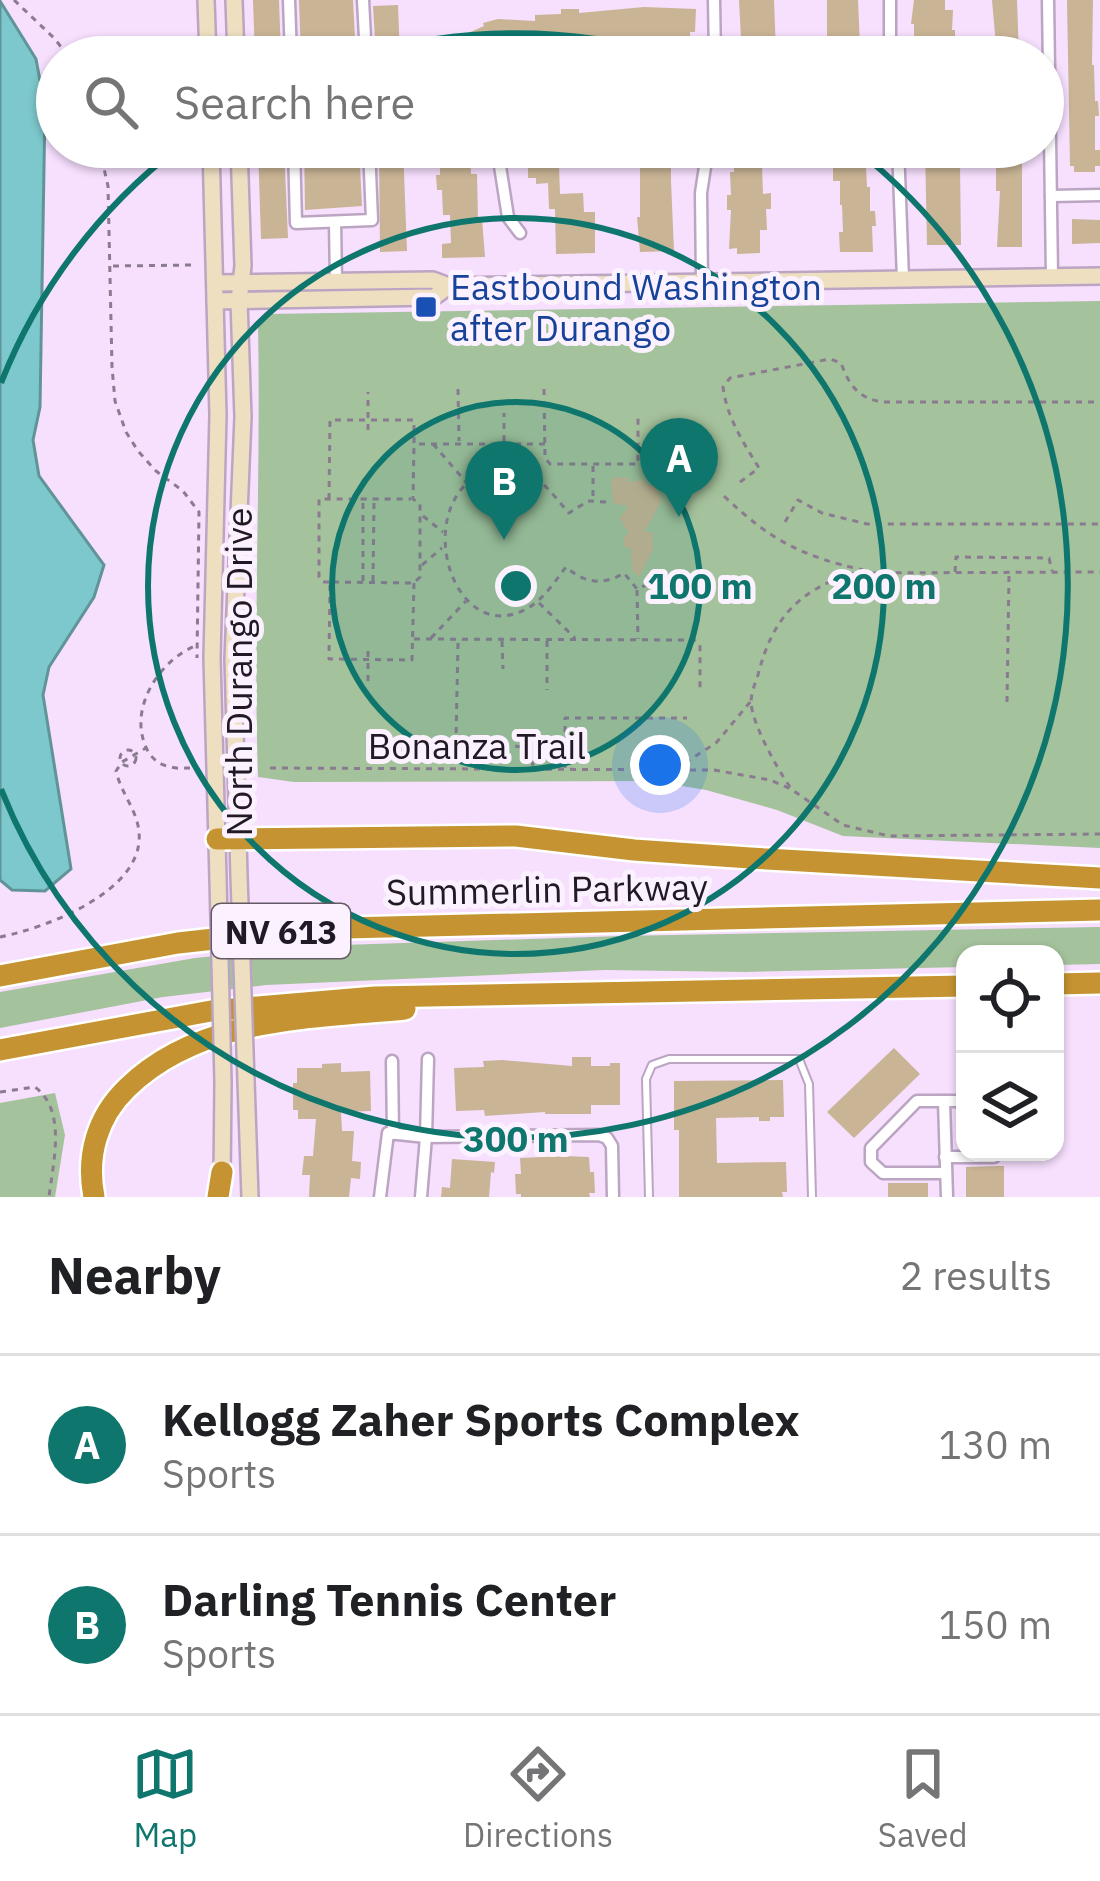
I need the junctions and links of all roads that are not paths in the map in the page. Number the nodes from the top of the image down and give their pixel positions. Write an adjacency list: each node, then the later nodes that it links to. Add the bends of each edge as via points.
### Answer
1 (206, 0): 8 (main road)
2 (234, 0): 9 (main road)
3 (289, 0): 10 (street)
4 (364, 0): 11 (street)
5 (714, 0): 12 (street)
6 (890, 0): 13 (street)
7 (1048, 0): 14 (street)
8 (207, 36)
9 (235, 36)
10 (290, 36)
11 (365, 36)
12 (715, 36)
13 (890, 36)
14 (1049, 36)
15 (212, 168): 34 (main road, North Durango Drive)
16 (239, 168): 32 (main road, North Durango Drive)
17 (295, 168): 25 (street, via 296,223)
18 (370, 168): 25 (street, via 372,220)
19 (500, 168): 26 (street, via 508,218)
20 (705, 168): 31 (street)
21 (899, 168): 29 (street)
22 (1051, 168): 24 (street)
23 (1100, 195): 24 (street)
24 (1051, 196): 27 (street)
25 (335, 222): 30 (street)
26 (520, 232)
27 (1052, 276): 28 (main road); 29 (main road)
28 (1100, 276)
29 (903, 278): 31 (main road)
30 (336, 281): 32 (main road); 33 (main road)
31 (702, 282): 33 (main road)
32 (242, 283): 34 (main road); 35 (main road, North Durango Drive)
33 (449, 286): 35 (main road, via 434,297)
34 (215, 292): 35 (main road); 36 (main road, North Durango Drive, via 212,658)
35 (238, 301): 36 (main road, North Durango Drive, via 244,417)
36 (227, 839): 37 (highway, via 517,836); 53 (main road, North Durango Drive, bridge, via 218,879); 57 (main road, North Durango Drive, bridge, via 239,876)
37 (1100, 878)
38 (1100, 910): 39 (highway, Summerlin Parkway / NV 613, via 304,929)
39 (0, 976)
40 (1100, 983): 41 (highway)
41 (1064, 984)
42 (956, 986): 43 (highway, NV 613)
43 (561, 993): 44 (highway, NV 613, via 287,1003); 55 (highway, via 287,1021 194,1044 143,1074 109,1108 92,1153)
44 (0, 1050)
45 (428, 1059): 50 (street)
46 (392, 1061): 49 (street)
47 (944, 1101): 48 (street); 51 (street); 54 (street, via 917,1101 869,1156 883,1173)
48 (956, 1101)
49 (394, 1134): 50 (street); 58 (street, via 388,1133)
50 (426, 1137): 59 (street); 60 (street, via 599,1135 612,1146)
51 (945, 1157): 52 (street); 54 (street)
52 (956, 1157)
53 (222, 1172): 56 (highway)
54 (946, 1173): 63 (street)
55 (94, 1197)
56 (219, 1197)
57 (250, 1197)
58 (380, 1197)
59 (421, 1197)
60 (613, 1197)
61 (649, 1197): 62 (lane, via 652,1065 800,1059 809,1084)
62 (812, 1197)
63 (946, 1197)

